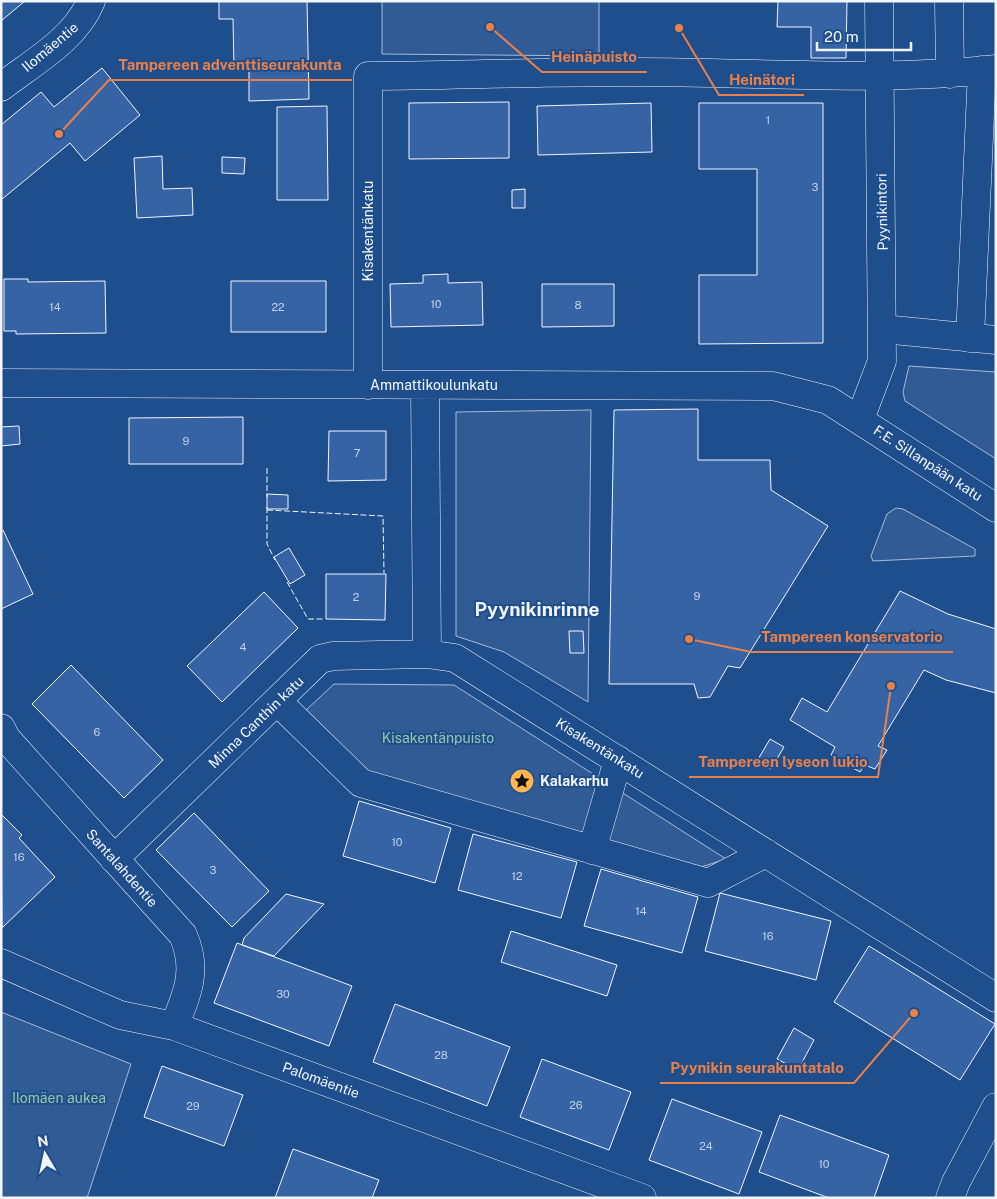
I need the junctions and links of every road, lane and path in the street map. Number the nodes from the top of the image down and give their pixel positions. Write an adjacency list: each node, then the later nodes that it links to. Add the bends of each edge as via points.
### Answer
1 (91, 1): 7 (street, Ilomäentie, via 73,31)
2 (879, 1): 6 (street, Pyynikintori)
3 (949, 1): 5 (street)
4 (989, 70): 5 (street); 9 (street)
5 (950, 74): 6 (street)
6 (880, 76): 8 (street, Pyynikintori); 11 (street, Kisakentänkatu, via 745,64 637,64 368,76)
7 (1, 87)
8 (883, 329): 9 (street); 13 (street, Pyynikintori, via 882,361)
9 (983, 339)
10 (1, 383): 11 (street, Ammattikoulunkatu)
11 (368, 385): 12 (street, Ammattikoulunkatu)
12 (425, 385): 13 (street, Ammattikoulunkatu, via 773,386 828,400); 15 (street)
13 (860, 419): 14 (street, F.E. Sillanpään katu)
14 (996, 508)
15 (427, 654): 16 (street, Minna Canthin katu, via 320,659); 18 (street, Kisakentänkatu, via 455,658)
16 (277, 701): 19 (street, via 361,783); 21 (street, Minna Canthin katu)
17 (1, 728): 21 (street, Santalahdentie, via 6,738)
18 (618, 760): 19 (street); 20 (street, Kisakentänkatu)
19 (592, 850): 20 (street, via 708,884)
20 (766, 852): 23 (street, Kisakentänkatu)
21 (114, 859): 24 (street, Santalahdentie, via 183,935 190,952 192,972)
22 (1, 963): 24 (street, Palomäentie, via 120,1015)
23 (996, 998)
24 (174, 1026): 26 (street, Palomäentie)
25 (996, 1107): 27 (street)
26 (642, 1198)
27 (950, 1198)

